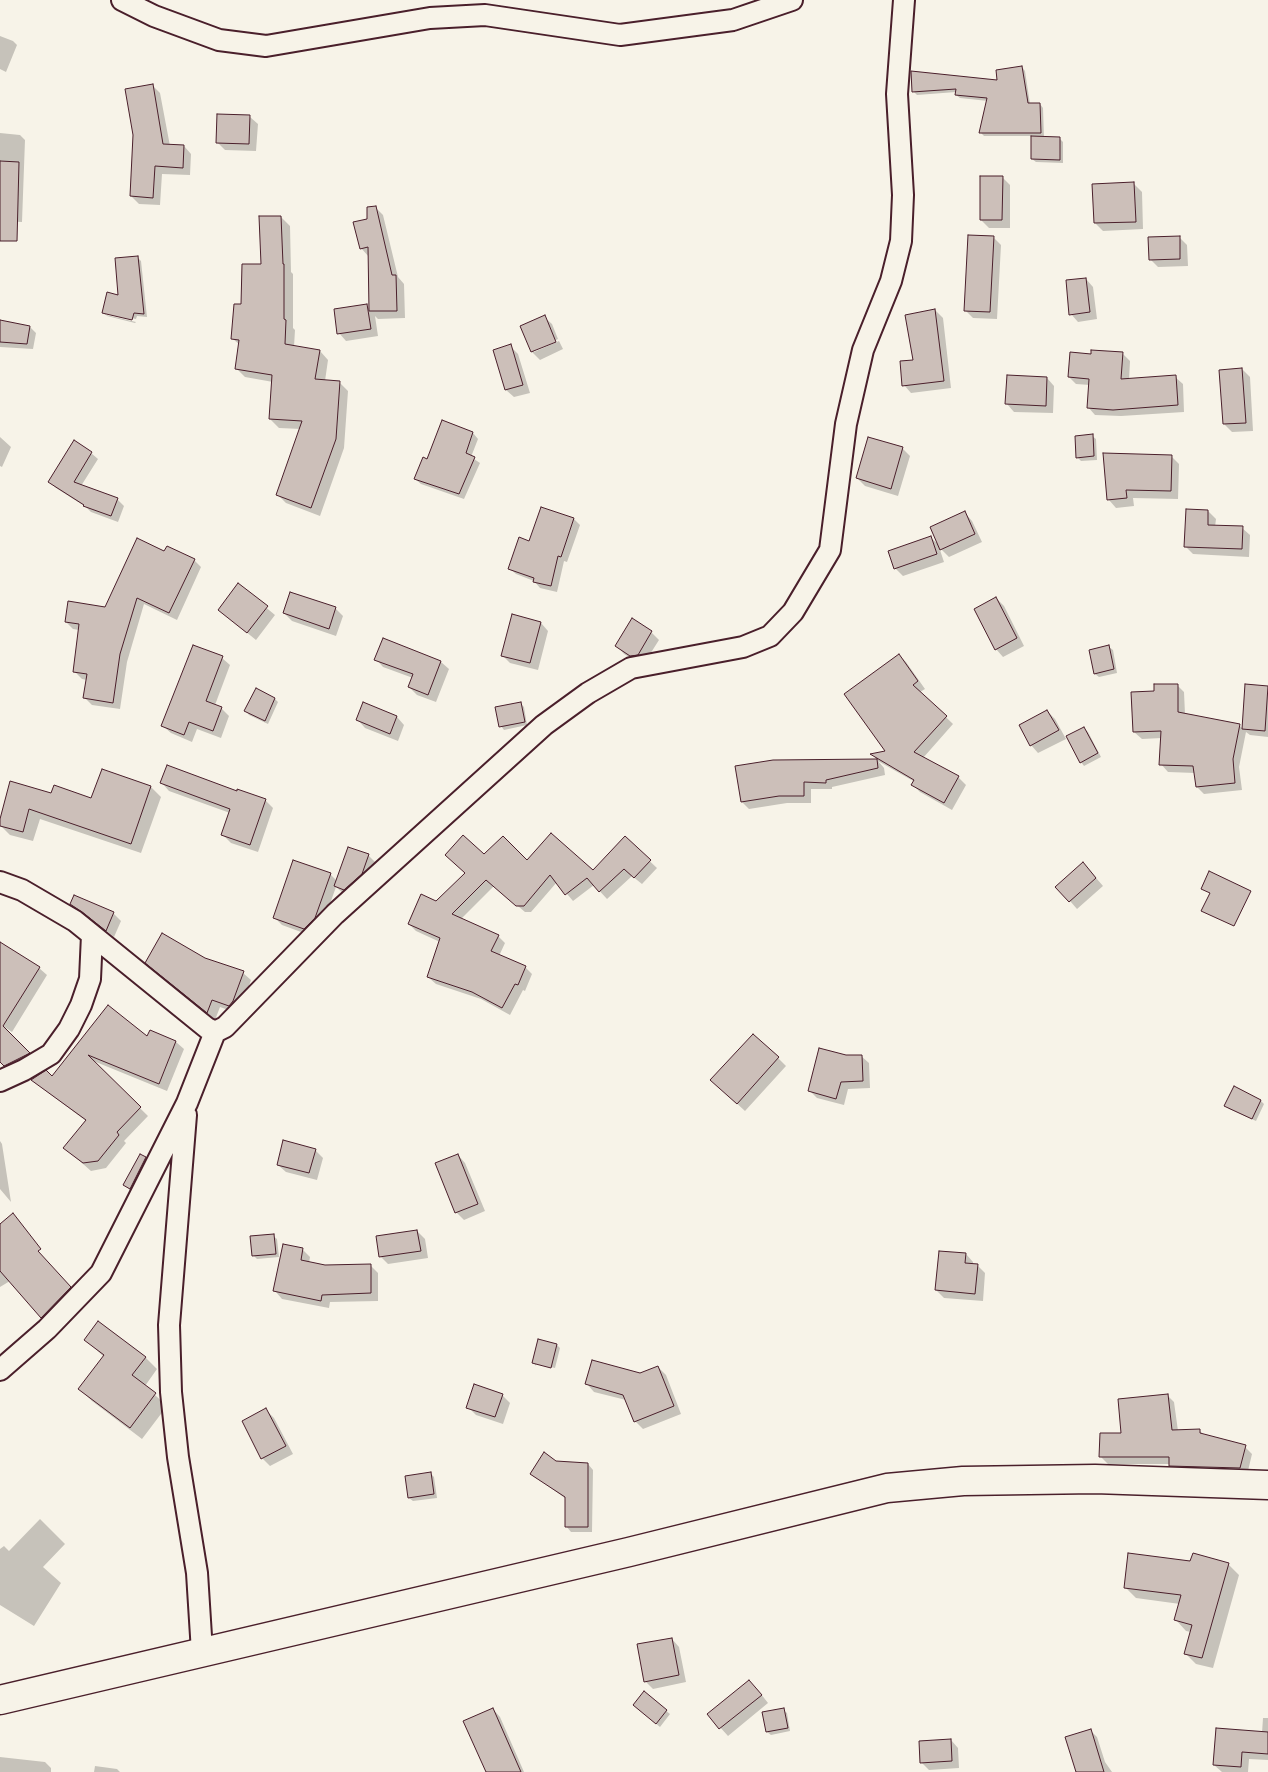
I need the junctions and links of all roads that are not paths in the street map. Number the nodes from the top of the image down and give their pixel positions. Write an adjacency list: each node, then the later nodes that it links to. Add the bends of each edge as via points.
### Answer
1 (122, 0): 2 (street, via 154,16 219,40 266,46 430,18 485,15 620,35 733,20)
2 (792, 0)
3 (904, 0): 6 (street, via 897,94 903,195 901,240 891,281 863,350 846,424 830,550 793,612 770,636 743,647 631,668 588,693 544,725 335,914 225,1027)
4 (0, 882): 5 (street, via 22,890 75,921)
5 (92, 935): 6 (street); 7 (street, via 90,979 69,1029 51,1054)
6 (215, 1032): 8 (street)
7 (0, 1081)
8 (186, 1103): 9 (street, via 101,1273 47,1329); 11 (street, via 169,1325 171,1392 197,1573)
9 (0, 1370)
10 (1268, 1485): 11 (main road, via 1095,1479 962,1481 887,1488)
11 (202, 1652): 12 (main road)
12 (0, 1700)

